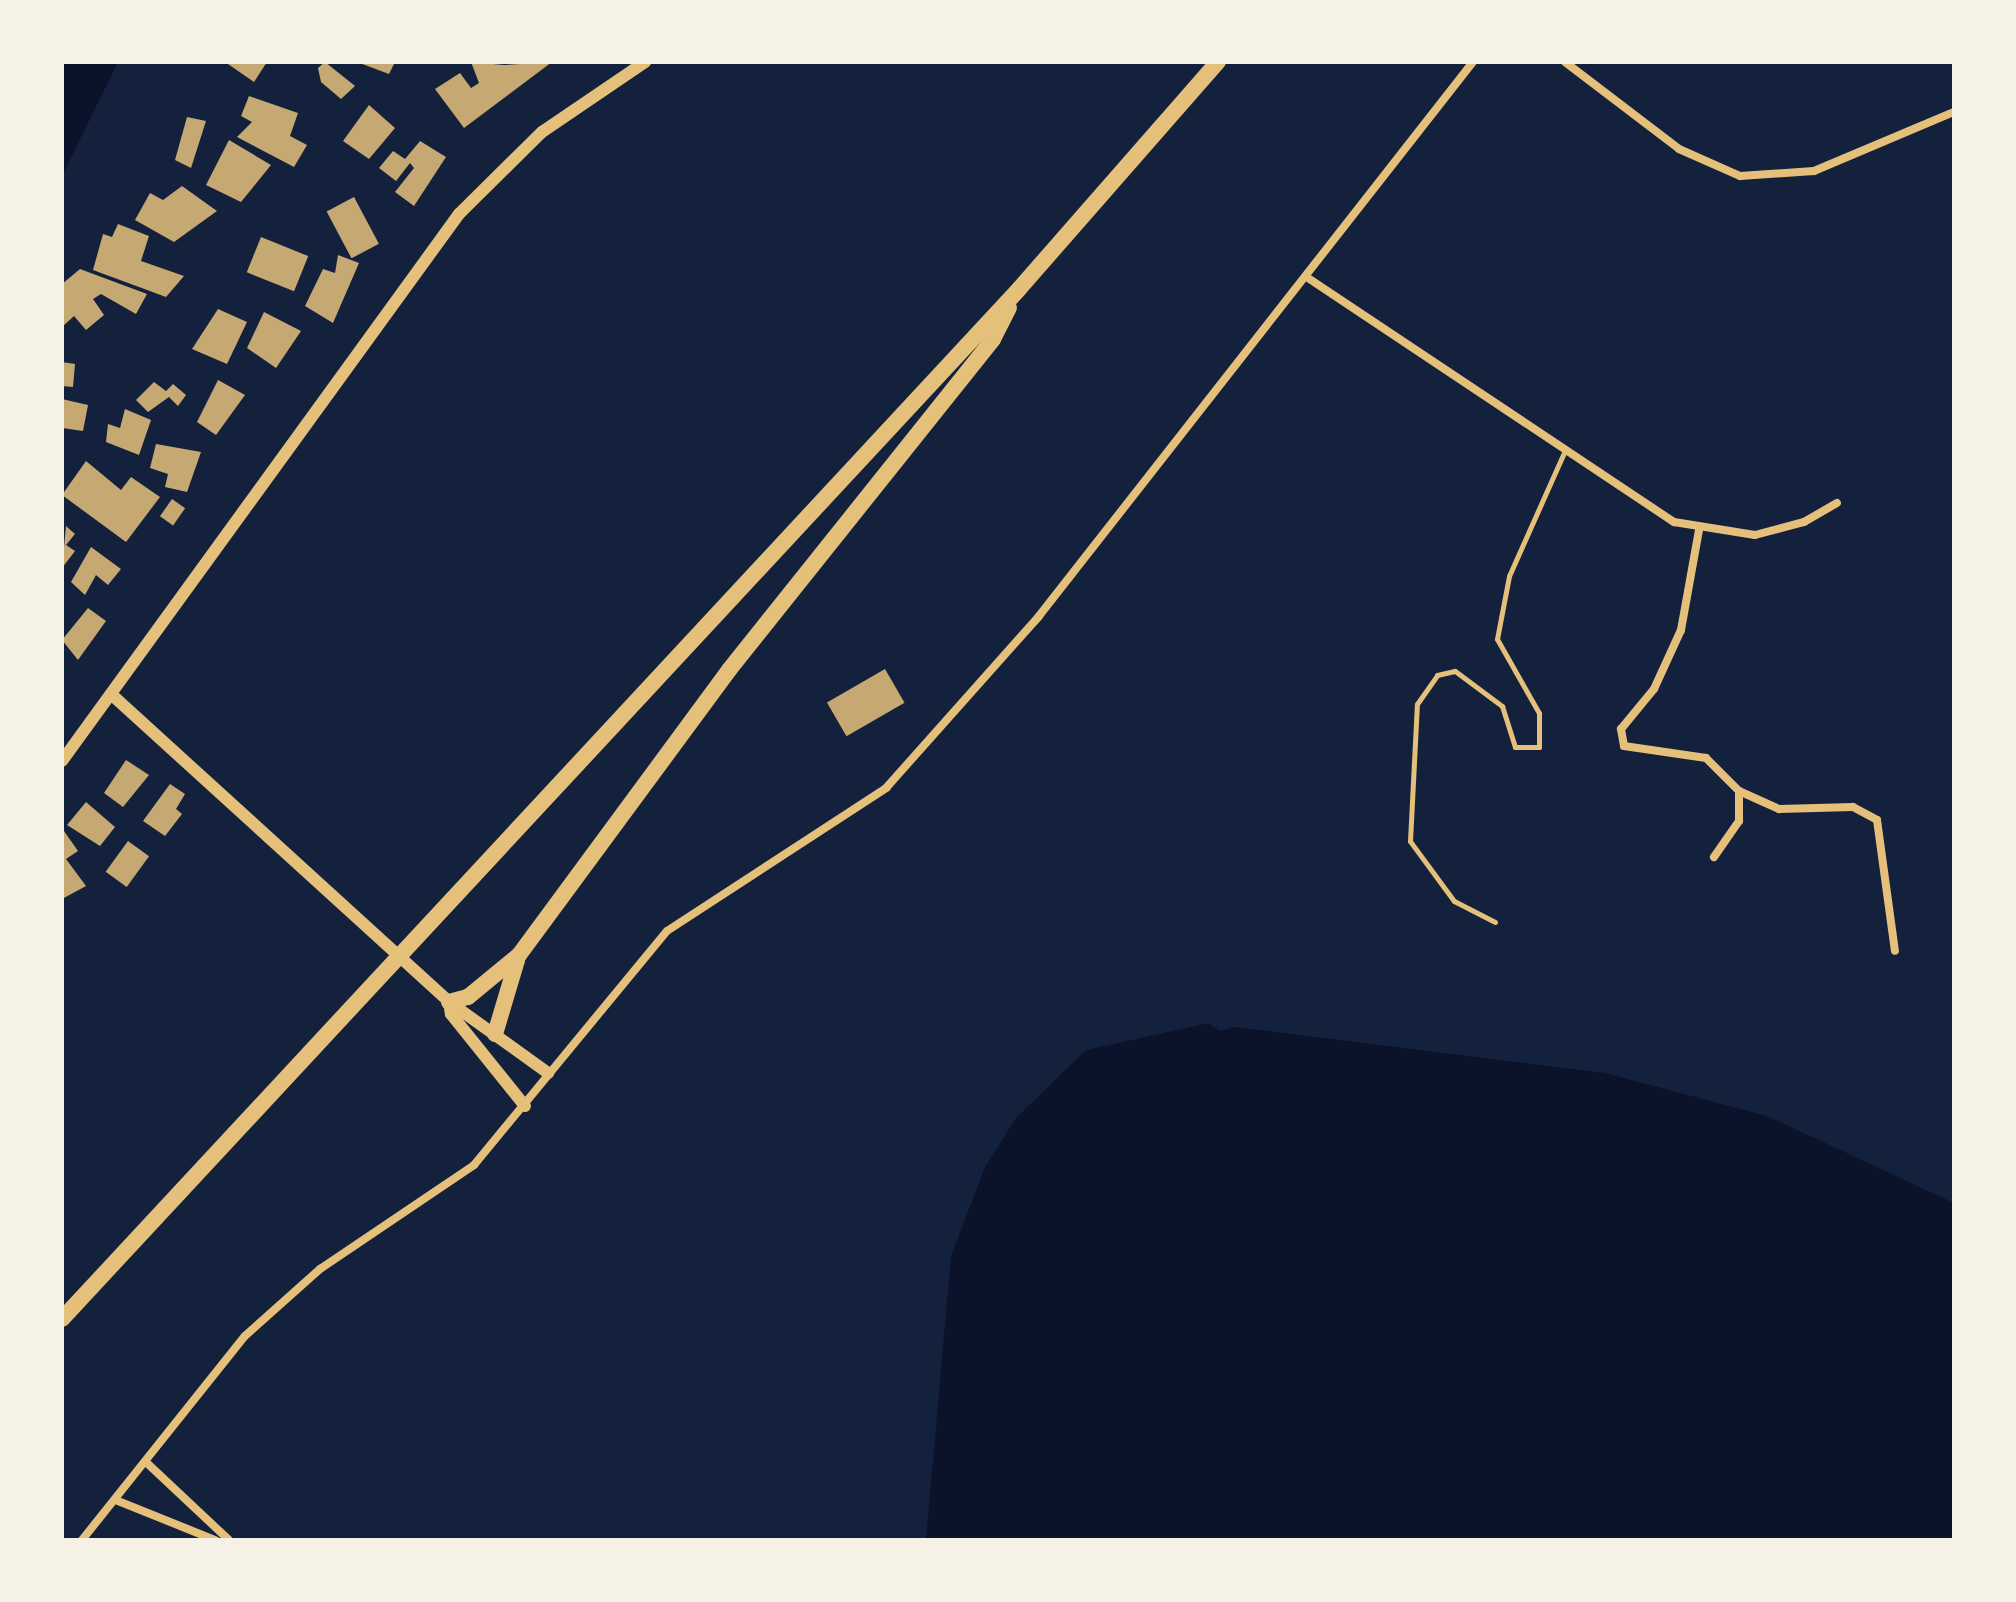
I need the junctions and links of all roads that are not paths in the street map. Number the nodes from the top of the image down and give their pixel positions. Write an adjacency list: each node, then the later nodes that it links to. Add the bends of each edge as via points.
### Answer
1 (645, 62): 11 (street, via 542,132 459,214)
2 (1218, 62): 7 (highway)
3 (1473, 62): 6 (street)
4 (1565, 62): 5 (street, via 1679,149 1740,176 1814,171)
5 (1954, 112)
6 (1308, 278): 8 (street); 20 (street, via 1039,616 886,788 667,931)
7 (1019, 289): 17 (highway, via 993,339 729,670); 22 (highway)
8 (1565, 450): 10 (street, via 1645,508); 15 (lane, via 1509,576 1497,639 1536,706 1539,747 1515,747 1502,706 1455,671 1437,675 1417,704 1410,841 1454,901)
9 (1837, 503): 10 (street, via 1776,532)
10 (1699, 530): 13 (street, via 1681,630 1654,689 1621,729 1624,746 1706,758)
11 (111, 694): 12 (street); 18 (street)
12 (62, 761)
13 (1739, 791): 14 (street, via 1739,821); 16 (street, via 1779,809 1853,807 1877,820)
14 (1714, 857)
15 (1495, 922)
16 (1895, 951)
17 (519, 955): 18 (highway, via 468,997); 19 (highway)
18 (449, 1002): 19 (street); 21 (street, via 451,1014)
19 (495, 1034): 20 (street)
20 (548, 1073): 21 (street)
21 (525, 1106): 23 (street, via 447,1187 288,1293 205,1383)
22 (62, 1319)
23 (148, 1464): 24 (street); 27 (street)
24 (118, 1501): 25 (street); 26 (street)
25 (82, 1540)
26 (215, 1540)
27 (229, 1540)

